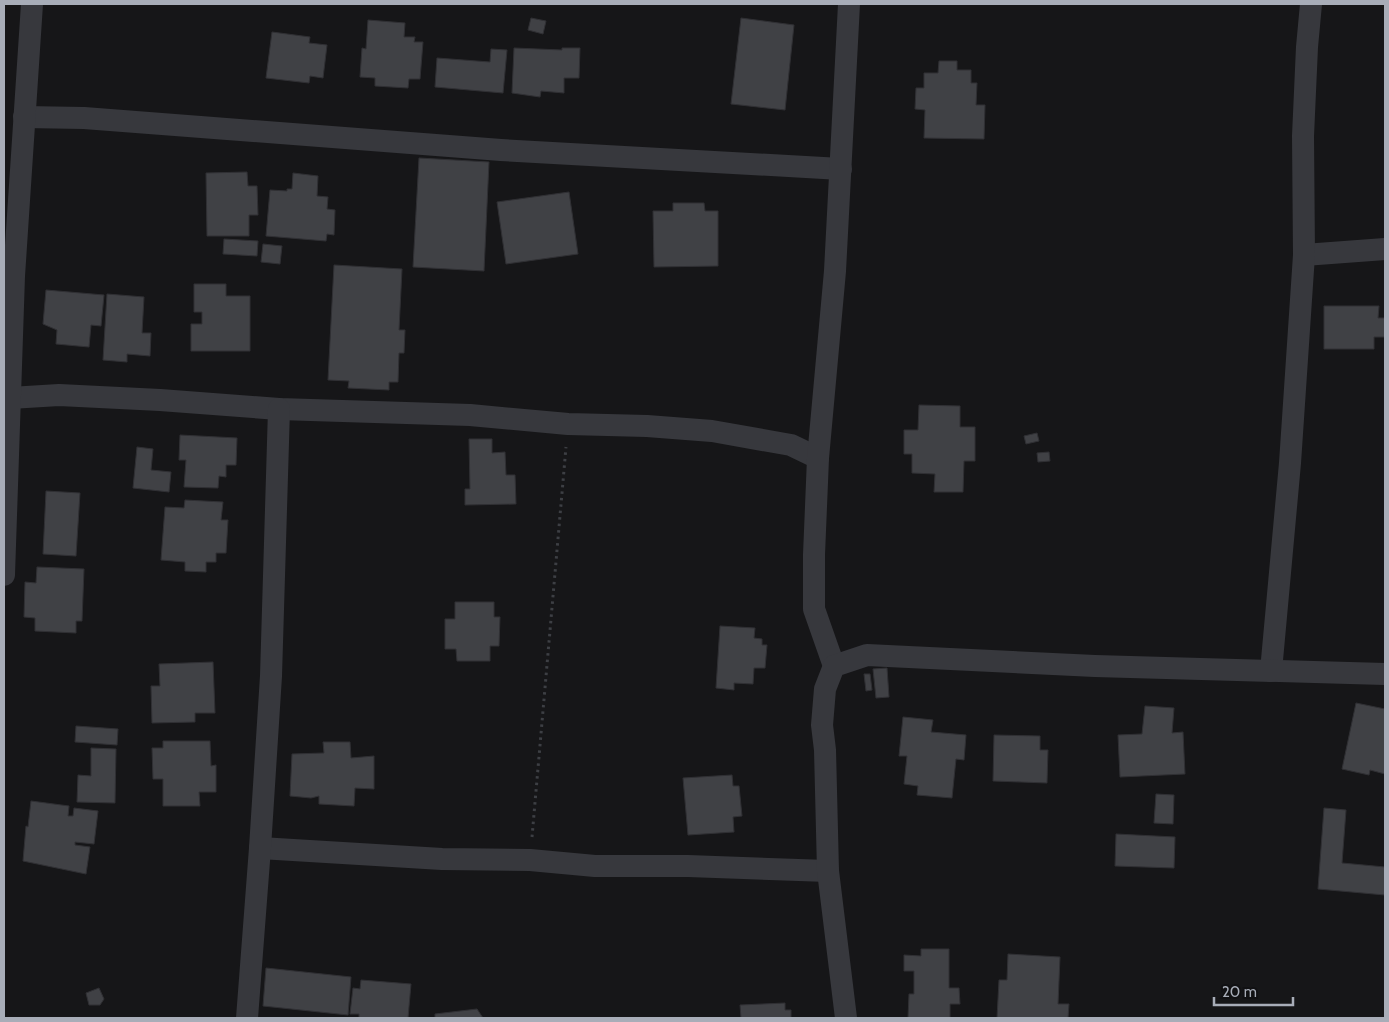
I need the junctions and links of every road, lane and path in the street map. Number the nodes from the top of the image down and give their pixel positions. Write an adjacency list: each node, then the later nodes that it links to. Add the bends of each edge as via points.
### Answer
1 (32, 4): 4 (street)
2 (849, 4): 5 (street)
3 (1312, 4): 7 (street, via 1303,136)
4 (24, 117): 5 (street, via 84,118 501,150); 8 (street)
5 (841, 169): 11 (street)
6 (1385, 249): 7 (street)
7 (1304, 255): 15 (street)
8 (10, 398): 9 (street, via 59,395); 12 (street)
9 (279, 409): 10 (street, via 470,415); 17 (street, via 271,676)
10 (568, 424): 11 (street, via 712,431 791,445); 18 (path)
11 (818, 458): 14 (street, via 814,609)
12 (5, 512): 13 (street)
13 (4, 575)
14 (834, 666): 15 (street, via 867,655); 19 (street, via 824,689 822,725)
15 (1272, 671): 16 (street)
16 (1385, 674)
17 (260, 848): 18 (street, via 442,859); 20 (street)
18 (530, 860): 19 (street, via 595,866)
19 (828, 871): 21 (street)
20 (247, 1018)
21 (846, 1018)

